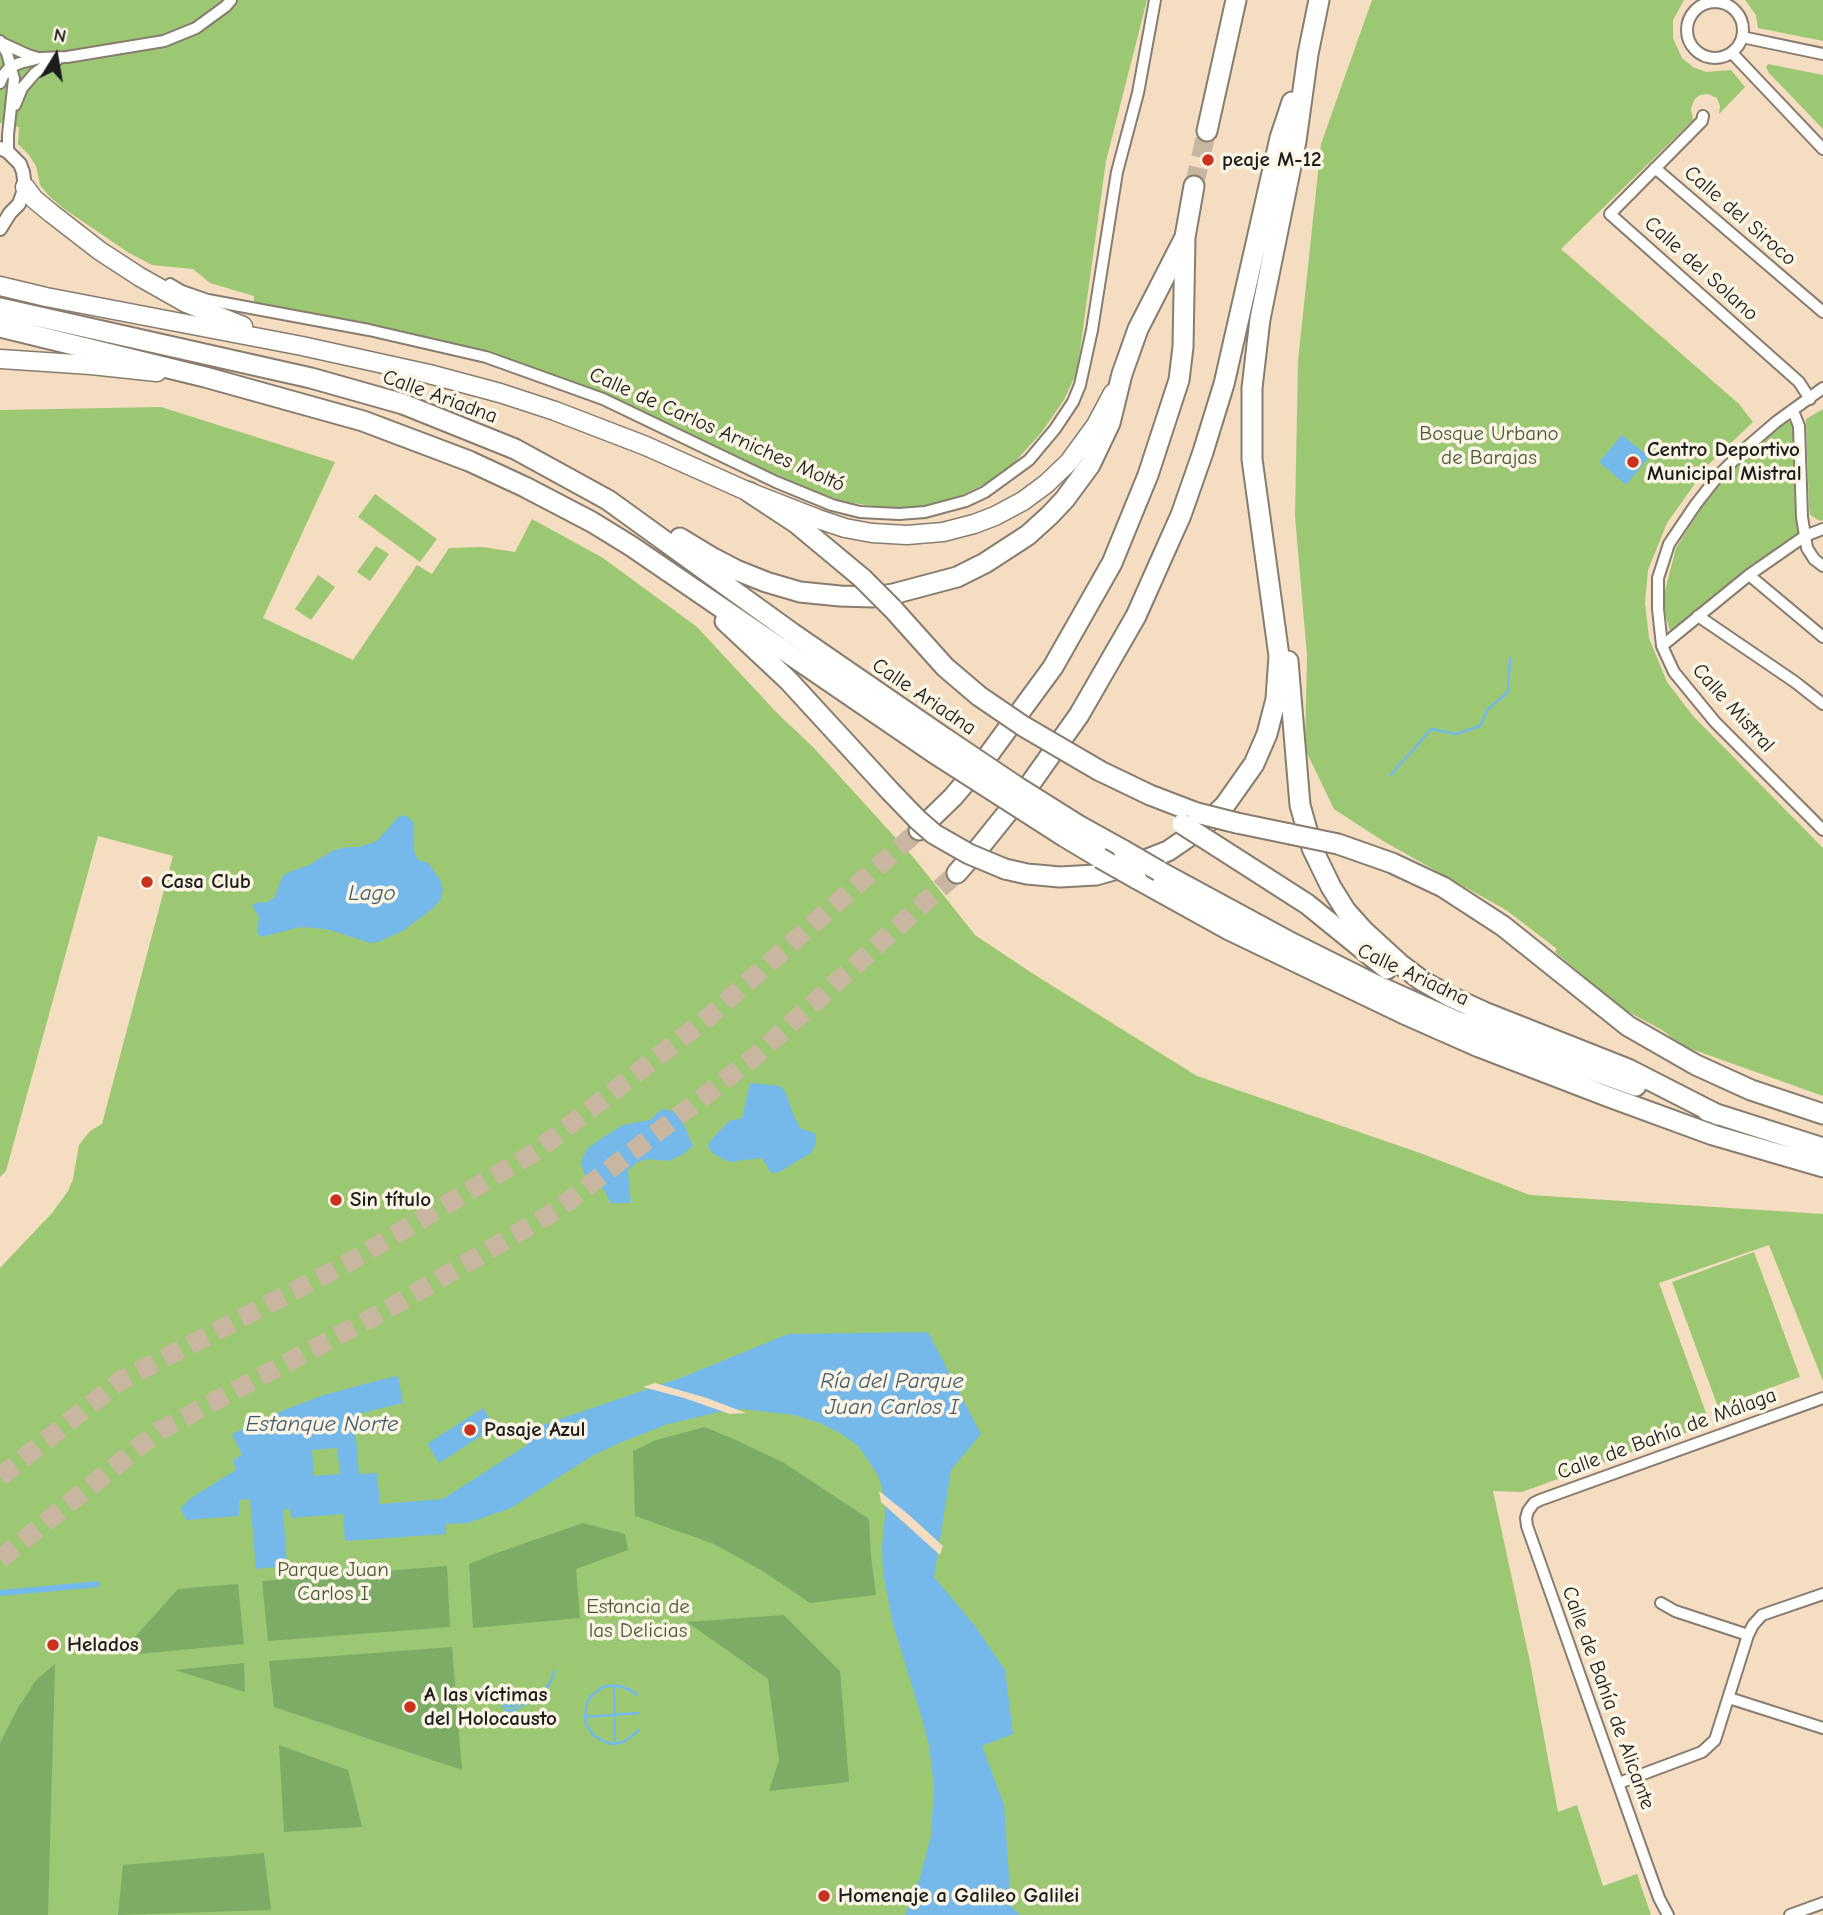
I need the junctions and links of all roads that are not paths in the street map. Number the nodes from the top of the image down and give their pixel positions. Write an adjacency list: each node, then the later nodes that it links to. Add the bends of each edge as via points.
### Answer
1 (231, 0): 10 (street, via 196,28 164,41)
2 (1155, 0): 23 (street, Calle de Carlos Arniches Moltó, via 1139,93 1117,172 1085,368 1073,402 1029,460 1006,478 966,501 925,512 860,512 832,505 603,399 486,357 208,300 182,291)
3 (1236, 0): 17 (highway)
4 (1319, 0): 8 (highway)
5 (1742, 37): 7 (street); 7 (street, via 1741,18 1727,4 1707,2 1691,14 1686,33 1695,51 1713,59); 9 (street)
6 (1, 42): 11 (street); 12 (street, via 10,62)
7 (1732, 53): 18 (street)
8 (1308, 54): 41 (highway, via 1296,141 1260,319 1252,388 1252,459); 56 (highway, via 1280,138 1224,384 1181,515 1136,616 1079,715 1028,787)
9 (1823, 54)
10 (67, 57): 11 (street); 13 (street)
11 (40, 58): 12 (street)
12 (5, 65): 13 (street); 14 (street); 15 (street, via 14,79)
13 (35, 73): 15 (street, via 22,88)
14 (0, 83)
15 (11, 114): 19 (street)
16 (1703, 116): 20 (street, Calle del Siroco)
17 (1207, 131)
18 (1823, 149)
19 (4, 150): 22 (street, via 20,164)
20 (1655, 168): 29 (street, Calle del Siroco); 37 (street, Calle del Solano, via 1611,214 1799,382)
21 (1194, 186): 26 (highway)
22 (25, 187): 23 (highway); 24 (street, via 19,204)
23 (51, 214): 31 (highway, via 100,251 186,303)
24 (5, 215): 25 (street)
25 (0, 229)
26 (1185, 237): 33 (highway, via 1138,329); 53 (highway, via 1179,380 1112,564 1053,667 987,757)
27 (0, 286): 31 (highway)
28 (0, 308): 40 (highway, Calle Ariadna, via 285,371 403,404 515,449)
29 (1823, 312)
30 (0, 327): 34 (highway, Calle Ariadna)
31 (302, 346): 39 (highway, via 429,374 533,404 646,446)
32 (0, 359): 34 (highway)
33 (1122, 374): 39 (highway, via 1096,425 1069,462 1023,501 974,524 943,532 872,533 836,525); 40 (highway, via 1102,440 1065,499 1008,549 957,577 930,585 873,597 800,592 736,570 640,513)
34 (205, 377): 45 (highway, Calle Ariadna, via 363,421 469,461 592,522)
35 (1823, 388): 37 (street)
36 (1823, 394): 37 (street)
37 (1810, 399): 38 (street, Calle Mistral)
38 (1793, 411): 43 (street, via 1799,426); 49 (street, Calle Mistral, via 1718,476 1669,544 1658,578)
39 (749, 492): 52 (highway, bridge, via 796,523 862,578 945,667 979,696 1100,771)
40 (608, 500): 51 (highway, Calle Ariadna)
41 (1262, 526): 45 (highway, bridge, via 1279,656 1276,699 1254,764 1203,827 1168,851 1096,875 1060,877 1004,869 943,839 918,820 788,680); 59 (highway, via 1290,672 1300,805 1312,848 1346,911 1400,964 1449,996 1628,1069)
42 (1823, 529): 43 (street)
43 (1805, 536): 44 (street, via 1807,548); 46 (street)
44 (1823, 566)
45 (672, 573): 51 (highway, Calle Ariadna)
46 (1749, 575): 47 (street); 48 (street)
47 (1698, 616): 49 (street); 50 (street)
48 (1823, 637)
49 (1662, 646): 54 (street, Calle Mistral, via 1674,673 1715,722)
50 (1823, 704)
51 (940, 746): 55 (highway, Calle Ariadna, bridge)
52 (1190, 818): 57 (highway, bridge, via 1215,845 1307,904 1408,983); 58 (highway, bridge, via 1338,844 1392,863 1443,887 1503,926 1628,1026 1751,1090)
53 (919, 830)
54 (1823, 830)
55 (1072, 831): 57 (highway, Calle Ariadna, bridge, via 1123,850 1376,985 1456,1021); 61 (highway, Calle Ariadna, bridge, via 1100,858 1229,930 1402,1013 1608,1097 1713,1135)
56 (957, 873)
57 (1579, 1065): 59 (highway, Calle Ariadna)
58 (1823, 1114)
59 (1718, 1115): 60 (highway, Calle Ariadna)
60 (1823, 1148)
61 (1823, 1167)
62 (1823, 1398): 63 (street, Calle de Bahía de Málaga, via 1540,1500)
63 (1528, 1511): 69 (street, Calle de Bahía de Alicante, via 1527,1526)
64 (1823, 1594): 66 (street, via 1762,1615)
65 (1661, 1603): 66 (street)
66 (1748, 1635): 67 (street)
67 (1729, 1698): 68 (street); 69 (street, via 1716,1740 1702,1752)
68 (1823, 1728)
69 (1619, 1783): 70 (street, Calle de Bahía de Alicante)
70 (1659, 1898): 72 (street, Calle de Bahía de Alicante); 73 (street, Calle de Bahía de Alicante)
71 (1823, 1903): 74 (street)
72 (1662, 1915)
73 (1668, 1915)
74 (1790, 1915)

